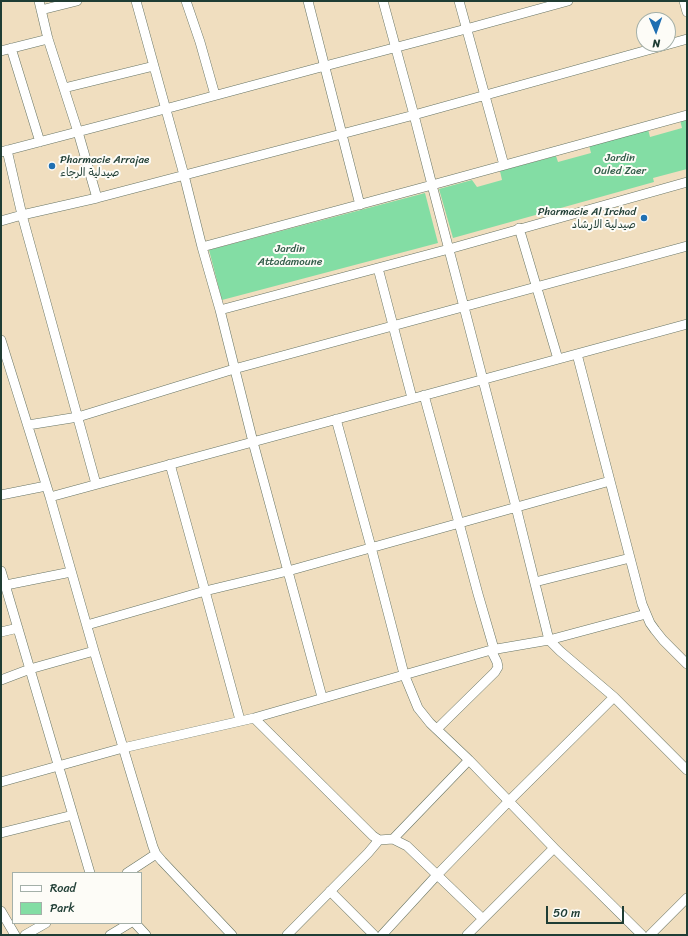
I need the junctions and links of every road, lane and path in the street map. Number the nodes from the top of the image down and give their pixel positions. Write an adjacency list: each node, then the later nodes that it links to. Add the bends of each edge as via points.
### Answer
1 (77, 1): 9 (street)
2 (136, 1): 17 (street)
3 (186, 1): 20 (street)
4 (308, 1): 18 (street)
5 (383, 1): 15 (street)
6 (459, 1): 11 (street)
7 (568, 1): 11 (street)
8 (684, 1): 10 (street)
9 (40, 6): 12 (street)
10 (687, 12)
11 (466, 29): 15 (street); 21 (street)
12 (48, 39): 14 (street); 19 (street)
13 (687, 39): 21 (street)
14 (11, 48): 16 (street); 27 (street)
15 (396, 48): 18 (street); 23 (street)
16 (1, 51)
17 (154, 66): 19 (street); 22 (street)
18 (325, 66): 20 (street); 26 (street)
19 (64, 88): 25 (street)
20 (215, 95): 22 (street)
21 (485, 96): 23 (street); 29 (street)
22 (165, 109): 25 (street); 30 (street)
23 (414, 115): 26 (street); 32 (street)
24 (687, 115): 29 (street)
25 (78, 132): 27 (street); 33 (street)
26 (343, 134): 30 (street); 34 (street)
27 (40, 142): 28 (street)
28 (4, 151): 35 (street)
29 (504, 165): 32 (street)
30 (184, 175): 33 (street); 39 (street)
31 (687, 182): 37 (street)
32 (432, 185): 34 (street); 40 (street)
33 (96, 198): 35 (street)
34 (360, 205): 39 (street)
35 (22, 215): 36 (street); 55 (street)
36 (1, 221)
37 (519, 228): 40 (street); 42 (street)
38 (687, 246): 42 (street)
39 (202, 247): 44 (street)
40 (449, 249): 41 (street); 43 (street)
41 (378, 268): 44 (street); 46 (street)
42 (536, 287): 43 (street); 50 (street)
43 (464, 307): 46 (street); 52 (street)
44 (220, 310): 51 (street)
45 (687, 324): 49 (street)
46 (393, 326): 51 (street); 54 (street)
47 (1, 340): 48 (street)
48 (3, 353): 57 (street)
49 (577, 354): 50 (street); 60 (street)
50 (558, 359): 52 (street)
51 (234, 369): 55 (street); 58 (street)
52 (483, 379): 53 (street); 65 (street)
53 (424, 395): 54 (street); 66 (street)
54 (412, 398): 56 (street)
55 (78, 417): 57 (street); 61 (street)
56 (336, 419): 58 (street); 67 (street)
57 (28, 425): 62 (street)
58 (252, 442): 59 (street); 70 (street)
59 (170, 464): 61 (street); 74 (street)
60 (610, 481): 65 (street); 68 (street)
61 (96, 484): 64 (street)
62 (46, 486): 63 (street); 64 (street)
63 (1, 495)
64 (50, 497): 71 (street)
65 (516, 507): 66 (street); 72 (street)
66 (459, 523): 67 (street); 80 (street)
67 (371, 547): 70 (street); 84 (street)
68 (630, 558): 72 (street); 75 (street)
69 (1, 570): 73 (street)
70 (288, 571): 74 (street); 87 (street)
71 (71, 572): 73 (street); 76 (street)
72 (535, 582): 79 (street)
73 (3, 586): 77 (street)
74 (205, 591): 76 (street); 89 (street)
75 (646, 614): 79 (street); 82 (street, via 663,640)
76 (87, 625): 81 (street)
77 (18, 628): 78 (street); 83 (street)
78 (1, 632)
79 (550, 640): 80 (street); 86 (street)
80 (492, 650): 84 (street); 90 (street, via 498,667 495,672)
81 (94, 651): 83 (street); 91 (street)
82 (687, 664)
83 (30, 669): 85 (street); 93 (street)
84 (404, 674): 87 (street); 90 (street, via 418,708)
85 (1, 680)
86 (614, 697): 94 (street); 96 (street)
87 (322, 698): 88 (street)
88 (254, 718): 89 (street); 100 (street)
89 (240, 720): 91 (street)
90 (437, 729): 92 (street)
91 (123, 748): 93 (street); 102 (street)
92 (469, 760): 96 (street); 99 (street)
93 (59, 766): 95 (street); 97 (street)
94 (687, 770)
95 (1, 782)
96 (509, 801): 101 (street); 105 (street)
97 (73, 815): 98 (street); 103 (street)
98 (1, 833)
99 (393, 839): 100 (street); 105 (street, via 407,846)
100 (379, 840): 106 (street)
101 (554, 848): 109 (street); 122 (street)
102 (156, 854): 104 (street); 117 (street)
103 (90, 872)
104 (129, 872)
105 (437, 875): 109 (street); 120 (street)
106 (330, 891): 118 (street); 119 (street)
107 (687, 898): 123 (street)
108 (1, 911): 113 (street)
109 (482, 919): 121 (street)
110 (44, 924): 114 (street)
111 (128, 924): 115 (street)
112 (136, 924): 116 (street)
113 (15, 935)
114 (25, 935)
115 (110, 935)
116 (146, 935)
117 (232, 935)
118 (287, 935)
119 (374, 935)
120 (382, 935)
121 (467, 935)
122 (642, 935)
123 (650, 935)

